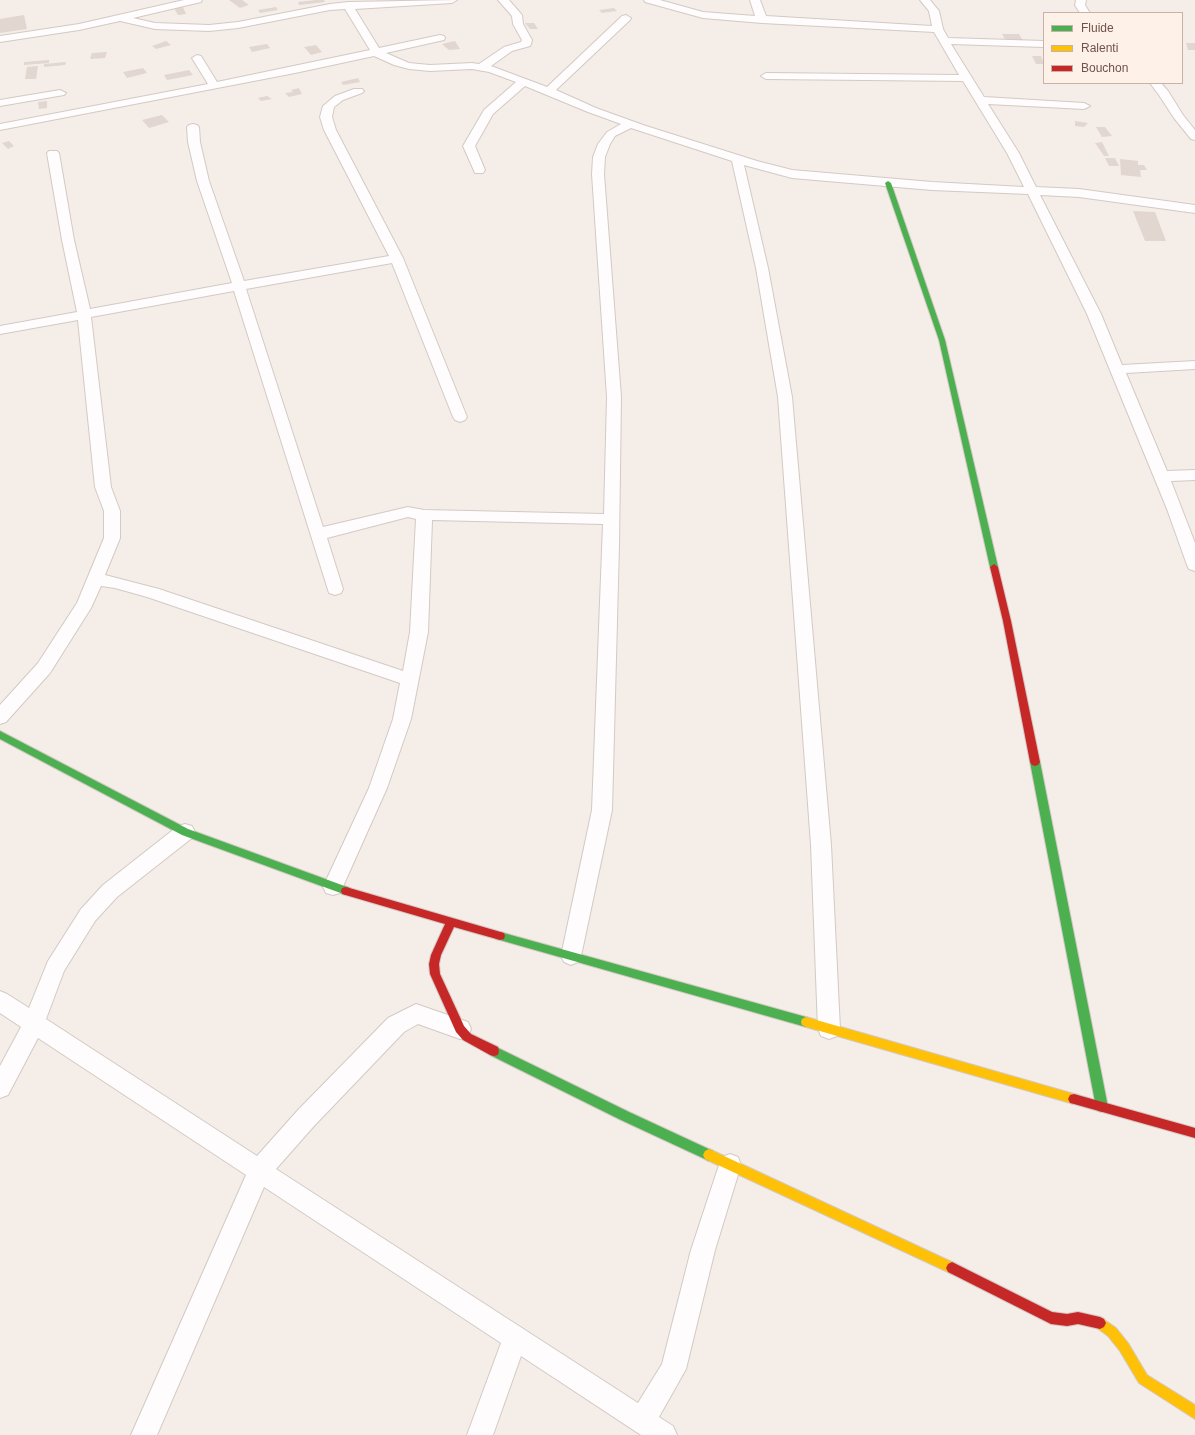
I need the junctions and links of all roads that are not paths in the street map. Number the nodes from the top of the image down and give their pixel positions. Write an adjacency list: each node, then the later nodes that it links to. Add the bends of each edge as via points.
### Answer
1 (197, 0): 10 (street)
2 (452, 0): 8 (street)
3 (503, 0): 20 (street, via 517,15 518,24 527,40 526,44 508,50)
4 (649, 0): 12 (street, via 694,14)
5 (755, 0): 12 (street)
6 (925, 0): 13 (street, via 934,10)
7 (1080, 0): 9 (street)
8 (348, 5): 10 (street, via 209,28 155,26); 18 (street)
9 (1084, 12)
10 (122, 18): 15 (street)
11 (626, 18): 27 (street)
12 (762, 20): 13 (street)
13 (938, 29): 16 (street)
14 (440, 38): 18 (street)
15 (0, 39)
16 (944, 41): 17 (street); 22 (street)
17 (1043, 44)
18 (377, 53): 20 (street, via 409,66); 25 (street)
19 (197, 58): 25 (street)
20 (482, 67): 23 (street)
21 (766, 76): 22 (street)
22 (965, 78): 29 (street)
23 (524, 81): 27 (street); 38 (street, via 488,112 469,146)
24 (1156, 84): 35 (street)
25 (214, 86): 33 (street)
26 (358, 91): 42 (street, via 339,98 329,106 326,117 330,130)
27 (549, 91): 32 (street)
28 (60, 93): 30 (street)
29 (980, 100): 31 (street); 40 (street, via 1010,148)
30 (0, 104)
31 (1084, 106)
32 (630, 124): 37 (street); 52 (street, via 611,134 604,144 599,157 598,174 614,397)
33 (0, 127)
34 (193, 127): 43 (street, via 203,181)
35 (1195, 137)
36 (53, 153): 44 (street)
37 (738, 159): 39 (street, via 792,174); 67 (street, via 762,268 785,397 822,845)
38 (479, 170)
39 (888, 183): 40 (street); 69 (street, via 944,348 1007,621)
40 (1032, 191): 41 (street, via 1079,193); 47 (street, via 1094,314)
41 (1195, 209)
42 (397, 258): 43 (street); 48 (street)
43 (239, 286): 44 (street); 53 (street)
44 (84, 315): 45 (street); 55 (street, via 103,487 112,511 112,538)
45 (0, 330)
46 (1195, 365): 47 (street)
47 (1117, 369): 50 (street)
48 (460, 417)
49 (1195, 475): 50 (street)
50 (1162, 476): 54 (street)
51 (424, 515): 52 (street); 53 (street, via 408,512); 57 (street, via 419,632)
52 (612, 519): 63 (street, via 602,810)
53 (319, 534): 56 (street)
54 (1195, 565)
55 (95, 579): 57 (street, via 153,593); 58 (street, via 85,604 44,668)
56 (335, 588)
57 (410, 680): 61 (street, via 402,720 378,788)
58 (0, 717)
59 (0, 736): 60 (street)
60 (185, 832): 61 (street); 65 (street, via 110,891 88,915 55,968)
61 (333, 887): 62 (street)
62 (451, 922): 63 (street); 66 (street, via 434,964 435,974)
63 (571, 956): 67 (street)
64 (0, 1000): 65 (street)
65 (34, 1024): 68 (street); 72 (street)
66 (460, 1029): 71 (street, via 467,1037); 72 (street, via 416,1014 396,1025 316,1107)
67 (829, 1029): 69 (street)
68 (0, 1088)
69 (1102, 1107): 70 (street)
70 (1195, 1133)
71 (730, 1165): 74 (street, via 978,1280 1051,1318 1078,1318 1099,1322 1112,1332 1124,1347 1143,1380); 75 (street, via 703,1250 673,1369)
72 (260, 1171): 73 (street); 76 (street)
73 (515, 1337): 75 (street); 77 (street)
74 (1195, 1413)
75 (642, 1421): 78 (street)
76 (144, 1435)
77 (480, 1435)
78 (664, 1435)

